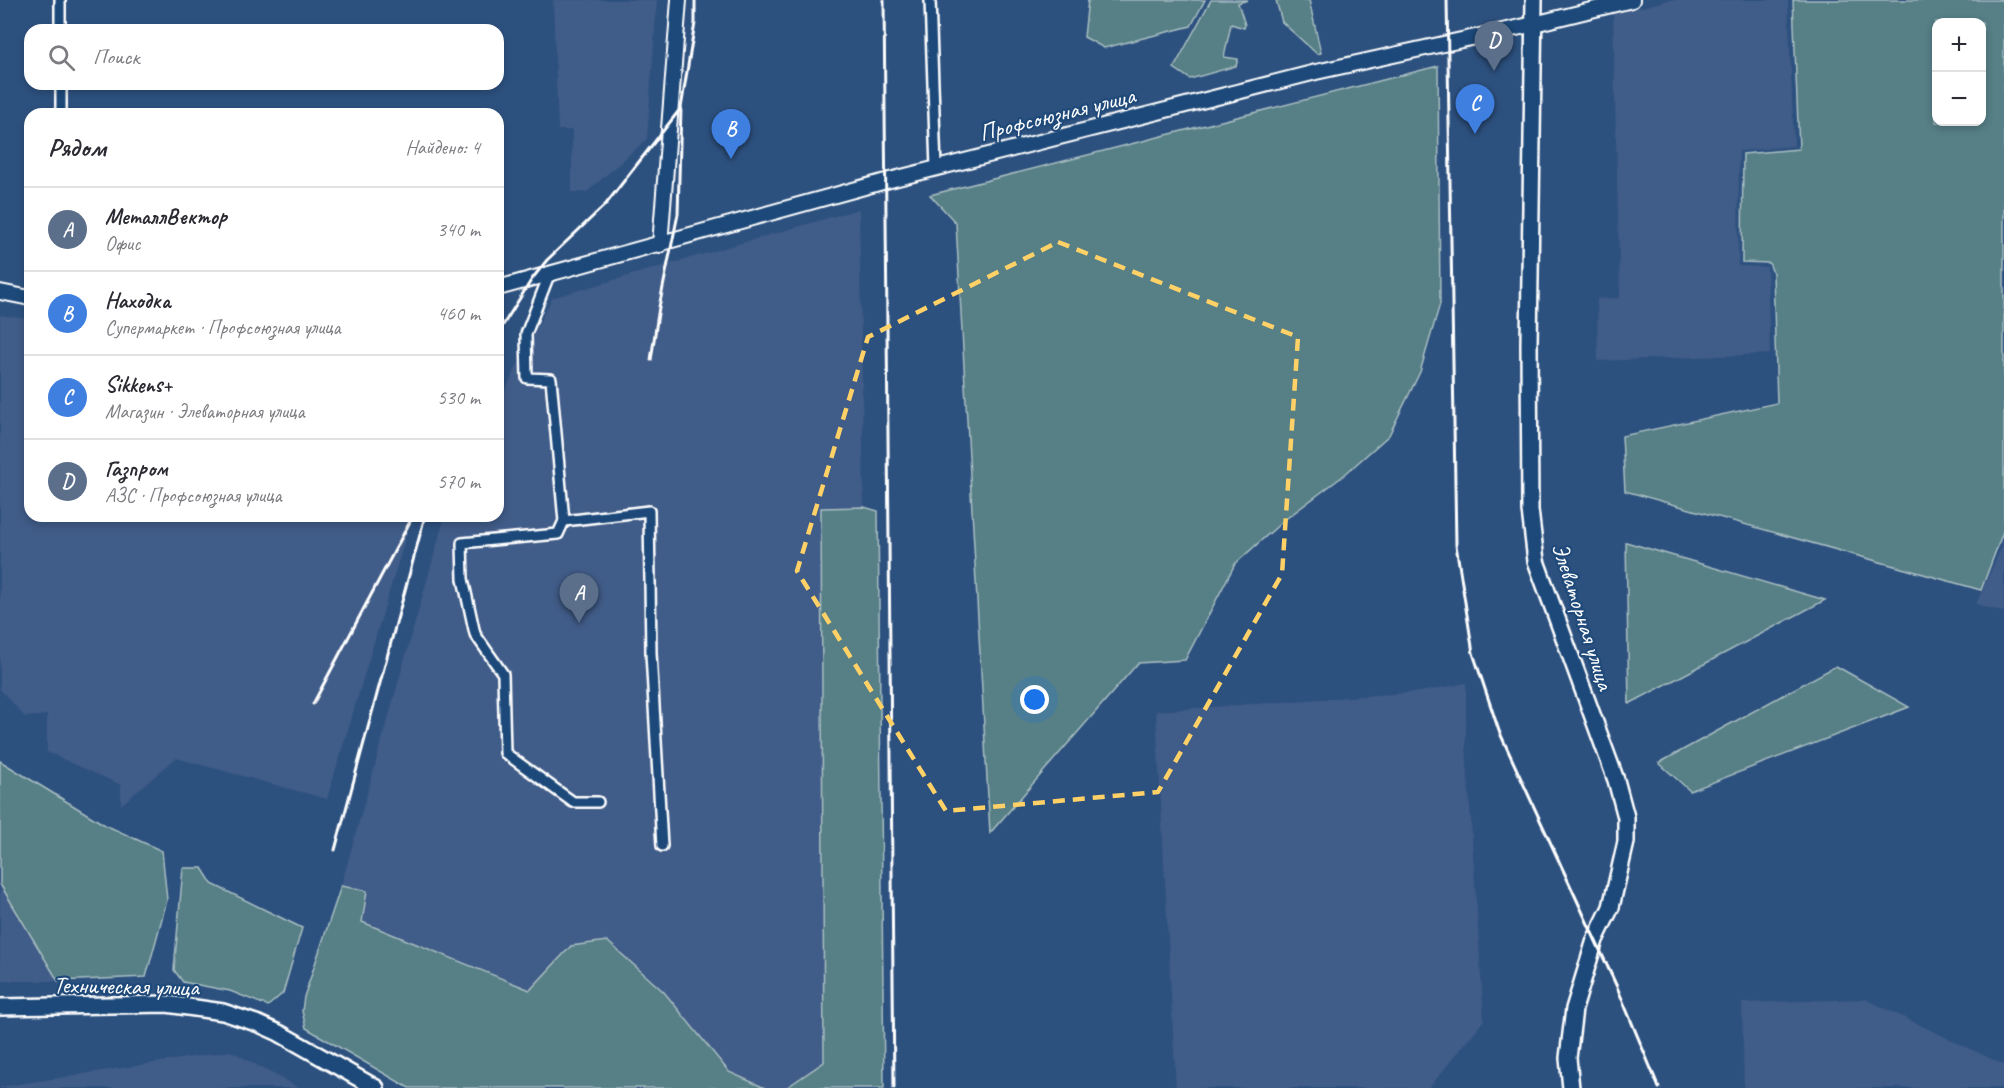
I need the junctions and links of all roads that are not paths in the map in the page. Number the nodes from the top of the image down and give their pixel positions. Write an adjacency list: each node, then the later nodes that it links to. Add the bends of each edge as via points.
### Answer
1 (60, 0): 6 (street)
2 (679, 0): 11 (main road)
3 (930, 0): 10 (street)
4 (1534, 0): 7 (main road, Элеваторная улица)
5 (1632, 0): 7 (main road, Профсоюзная улица)
6 (60, 24)
7 (1534, 24): 10 (main road, Профсоюзная улица, via 1316,72); 21 (main road, Элеваторная улица, via 1530,510 1536,561 1626,817 1626,842 1611,907 1595,940 1574,1009 1568,1058)
8 (61, 90): 9 (street)
9 (61, 108)
10 (936, 168): 11 (main road, Профсоюзная улица)
11 (660, 245): 12 (main road, Профсоюзная улица)
12 (549, 275): 13 (main road, Профсоюзная улица); 16 (street, via 526,334 527,378 551,379)
13 (504, 286)
14 (0, 292): 15 (main road)
15 (24, 297)
16 (564, 521): 17 (street, via 558,534 462,543 464,579 475,634 503,674 505,753 573,802); 18 (street, via 649,511 651,653)
17 (598, 802)
18 (662, 846)
19 (0, 1007): 20 (main road, Техническая улица, via 167,1004 223,1012 279,1033)
20 (376, 1088)
21 (1571, 1088)

